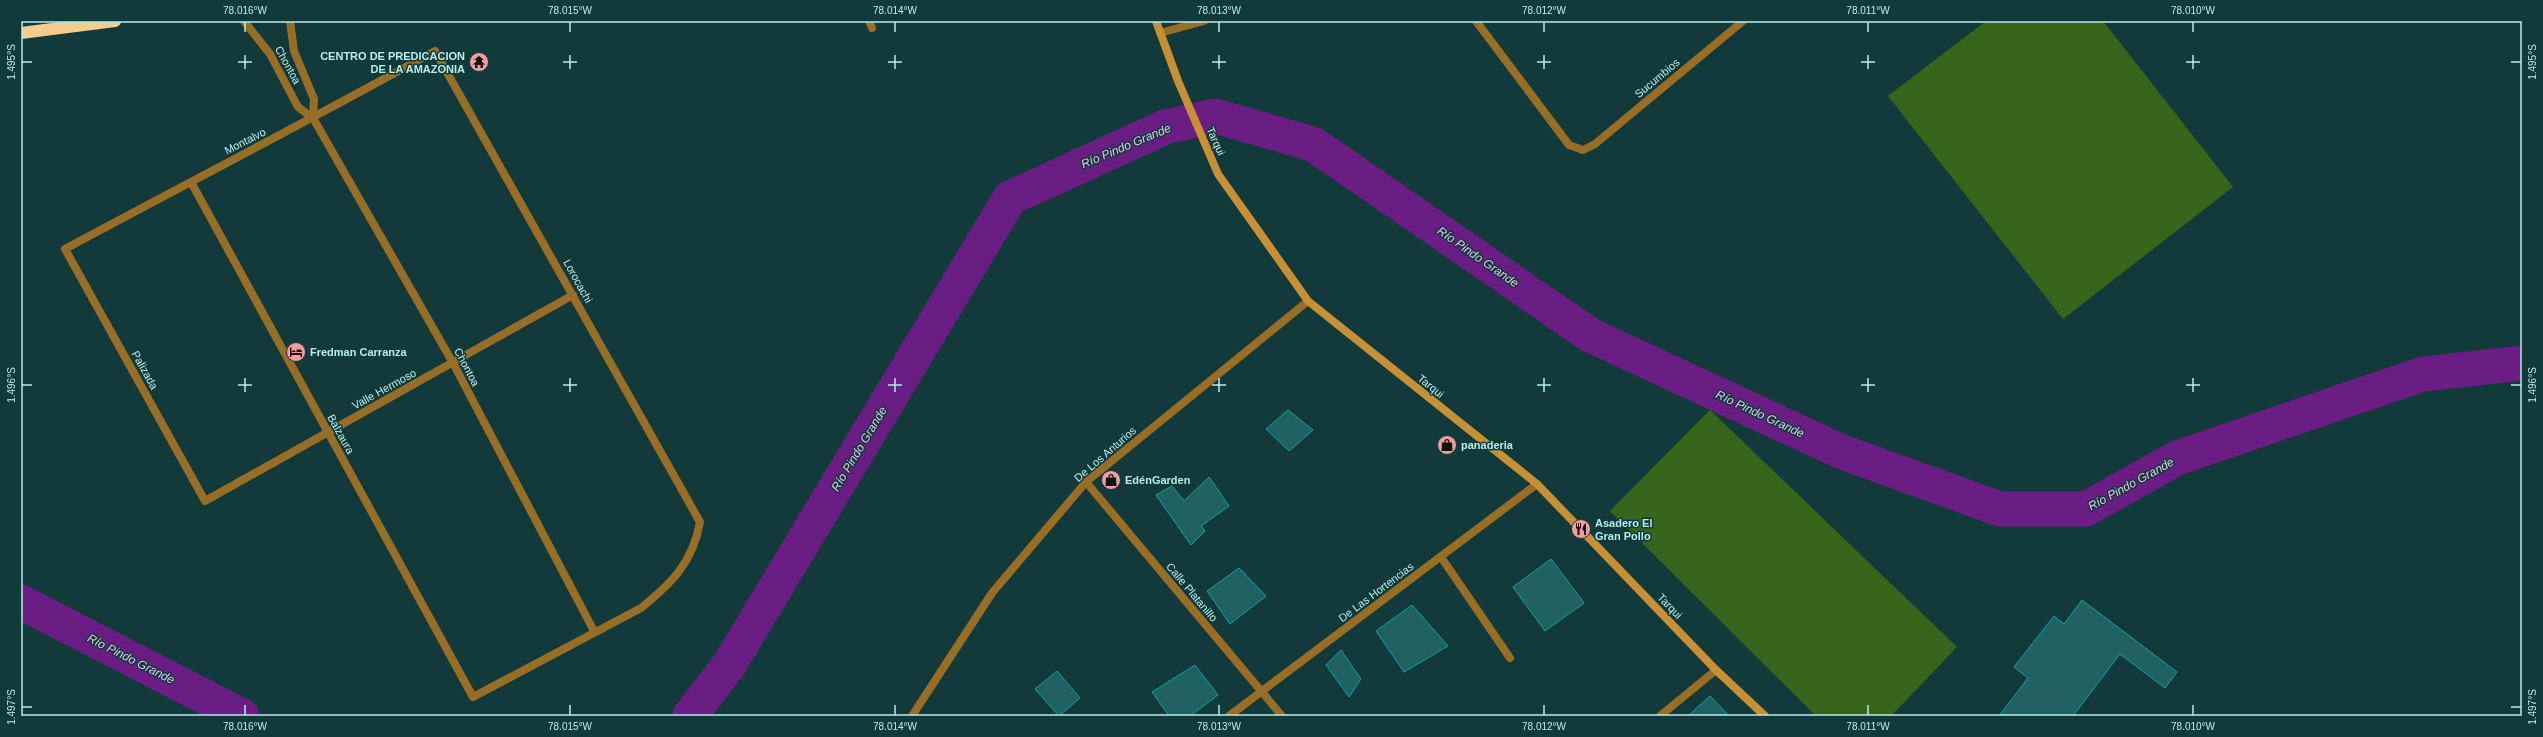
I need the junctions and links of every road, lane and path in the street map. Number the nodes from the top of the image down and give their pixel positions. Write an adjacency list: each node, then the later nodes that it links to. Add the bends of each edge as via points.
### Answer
1 (115, 21): 8 (highway)
2 (244, 21): 11 (street, Chontoa, via 270,54 298,107)
3 (290, 21): 11 (street, Chontoa, via 294,51 314,99)
4 (1156, 21): 9 (street, Tarqui)
5 (1204, 21): 9 (street)
6 (1476, 21): 7 (street, Sucumbios, via 1569,145 1583,150 1595,144)
7 (1743, 21)
8 (21, 33)
9 (1160, 33): 15 (street, Tarqui, via 1218,174)
10 (435, 51): 11 (street, Montalvo); 14 (street, Lorocachi)
11 (313, 118): 12 (street, Montalvo); 16 (street, Chontoa)
12 (191, 182): 13 (street, Montalvo); 17 (street, Balzaura)
13 (65, 249): 20 (street, Palizada)
14 (573, 295): 16 (street, Valle Hermoso); 22 (street, Lorocachi, via 700,522 690,557 660,593 641,608)
15 (1308, 301): 18 (street, De Los Anturios); 19 (street, Tarqui)
16 (453, 363): 17 (street, Valle Hermoso); 22 (street, Chontoa)
17 (328, 434): 20 (street, Valle Hermoso); 22 (street, Balzaura, via 473,696)
18 (1086, 482): 25 (street, Calle Platanillo); 26 (street, De Los Anturios, via 992,593)
19 (1537, 484): 21 (street, De Las Hortencias); 24 (street, Tarqui)
20 (204, 501)
21 (1441, 557): 23 (street); 25 (street, De Las Hortencias)
22 (594, 631)
23 (1510, 658)
24 (1716, 670): 29 (street); 30 (street, Tarqui)
25 (1262, 692): 27 (street, De Las Hortencias); 28 (street, Calle Platanillo)
26 (912, 716)
27 (1229, 716)
28 (1282, 716)
29 (1660, 716)
30 (1765, 716)

